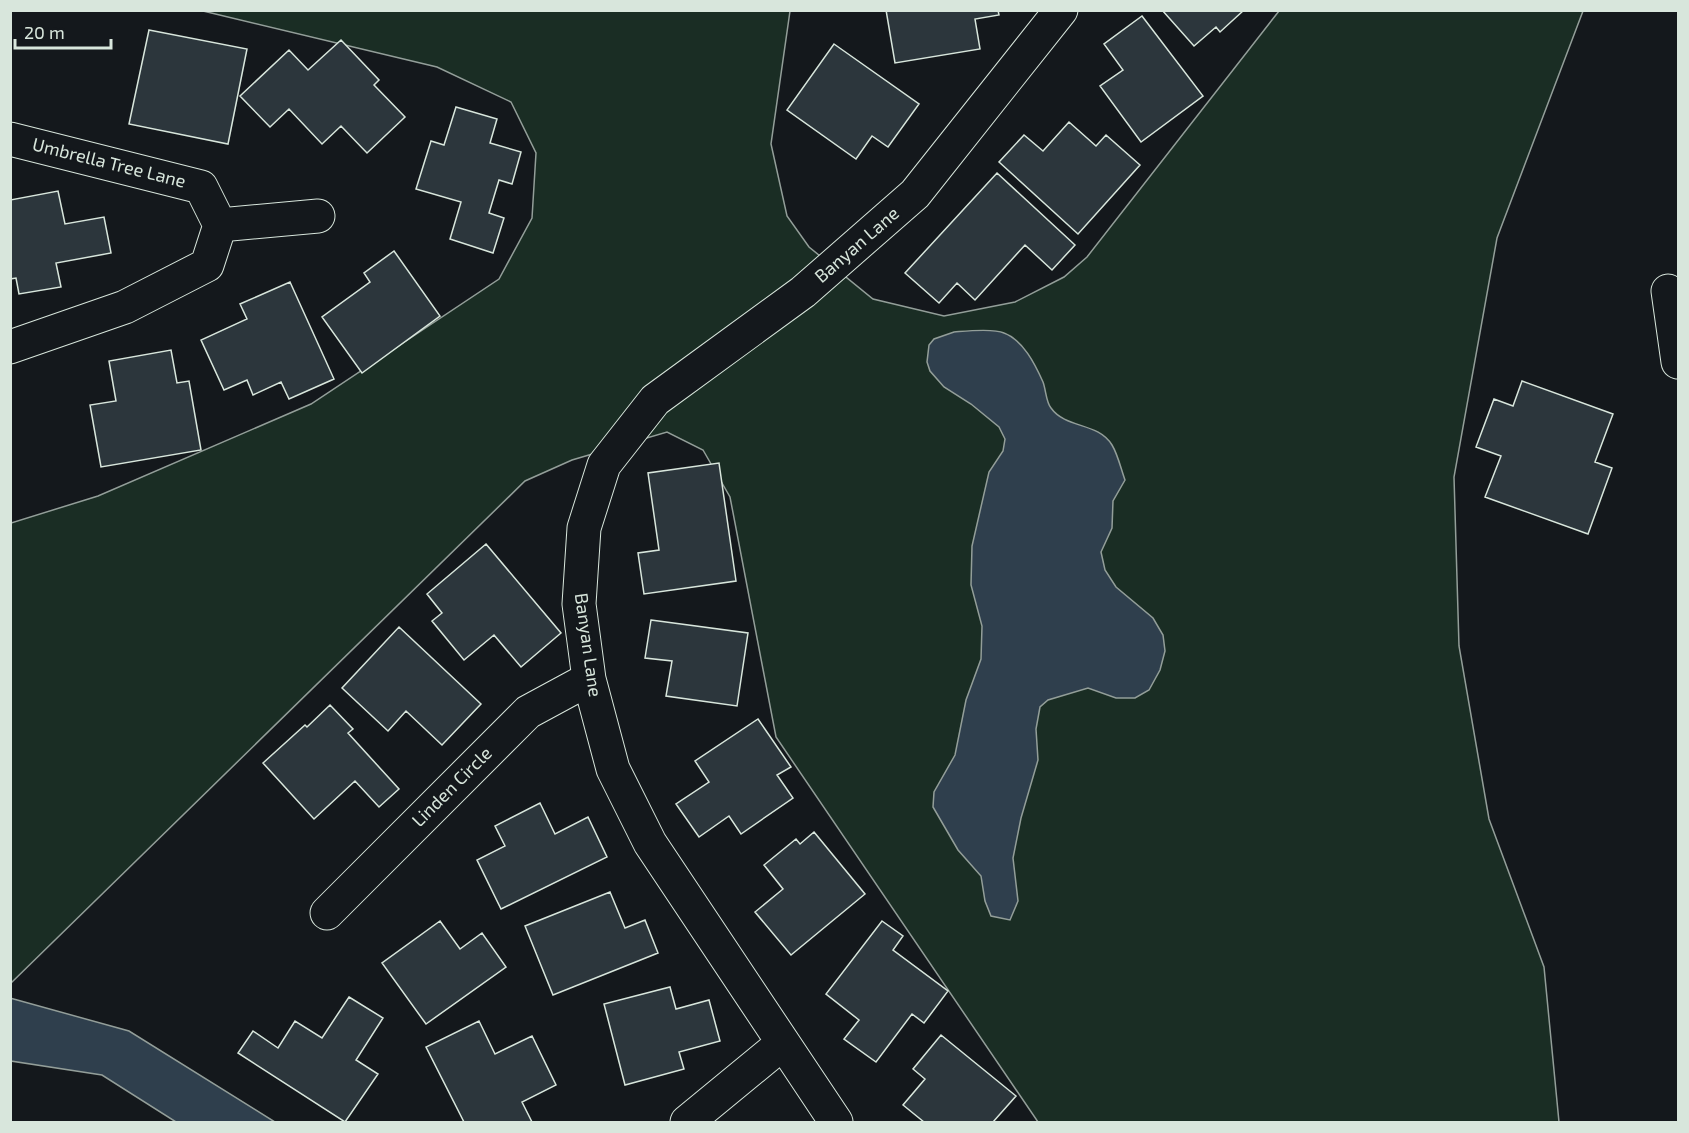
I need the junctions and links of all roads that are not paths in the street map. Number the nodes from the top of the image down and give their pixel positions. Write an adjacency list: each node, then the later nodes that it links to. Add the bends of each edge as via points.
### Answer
1 (1060, 10): 8 (street, Banyan Lane, via 915,194 803,292 655,400 604,465 584,528 579,604)
2 (10, 139): 4 (street, Umbrella Tree Lane, via 201,187)
3 (318, 216): 4 (street)
4 (220, 225): 6 (street, via 207,265 125,308)
5 (1668, 291): 7 (street)
6 (10, 347)
7 (1678, 362)
8 (589, 679): 9 (street, Linden Circle, via 528,712); 10 (street, Banyan Lane, via 613,769 650,843)
9 (327, 913)
10 (783, 1043): 11 (street); 12 (street, Banyan Lane)
11 (687, 1122)
12 (836, 1122)

